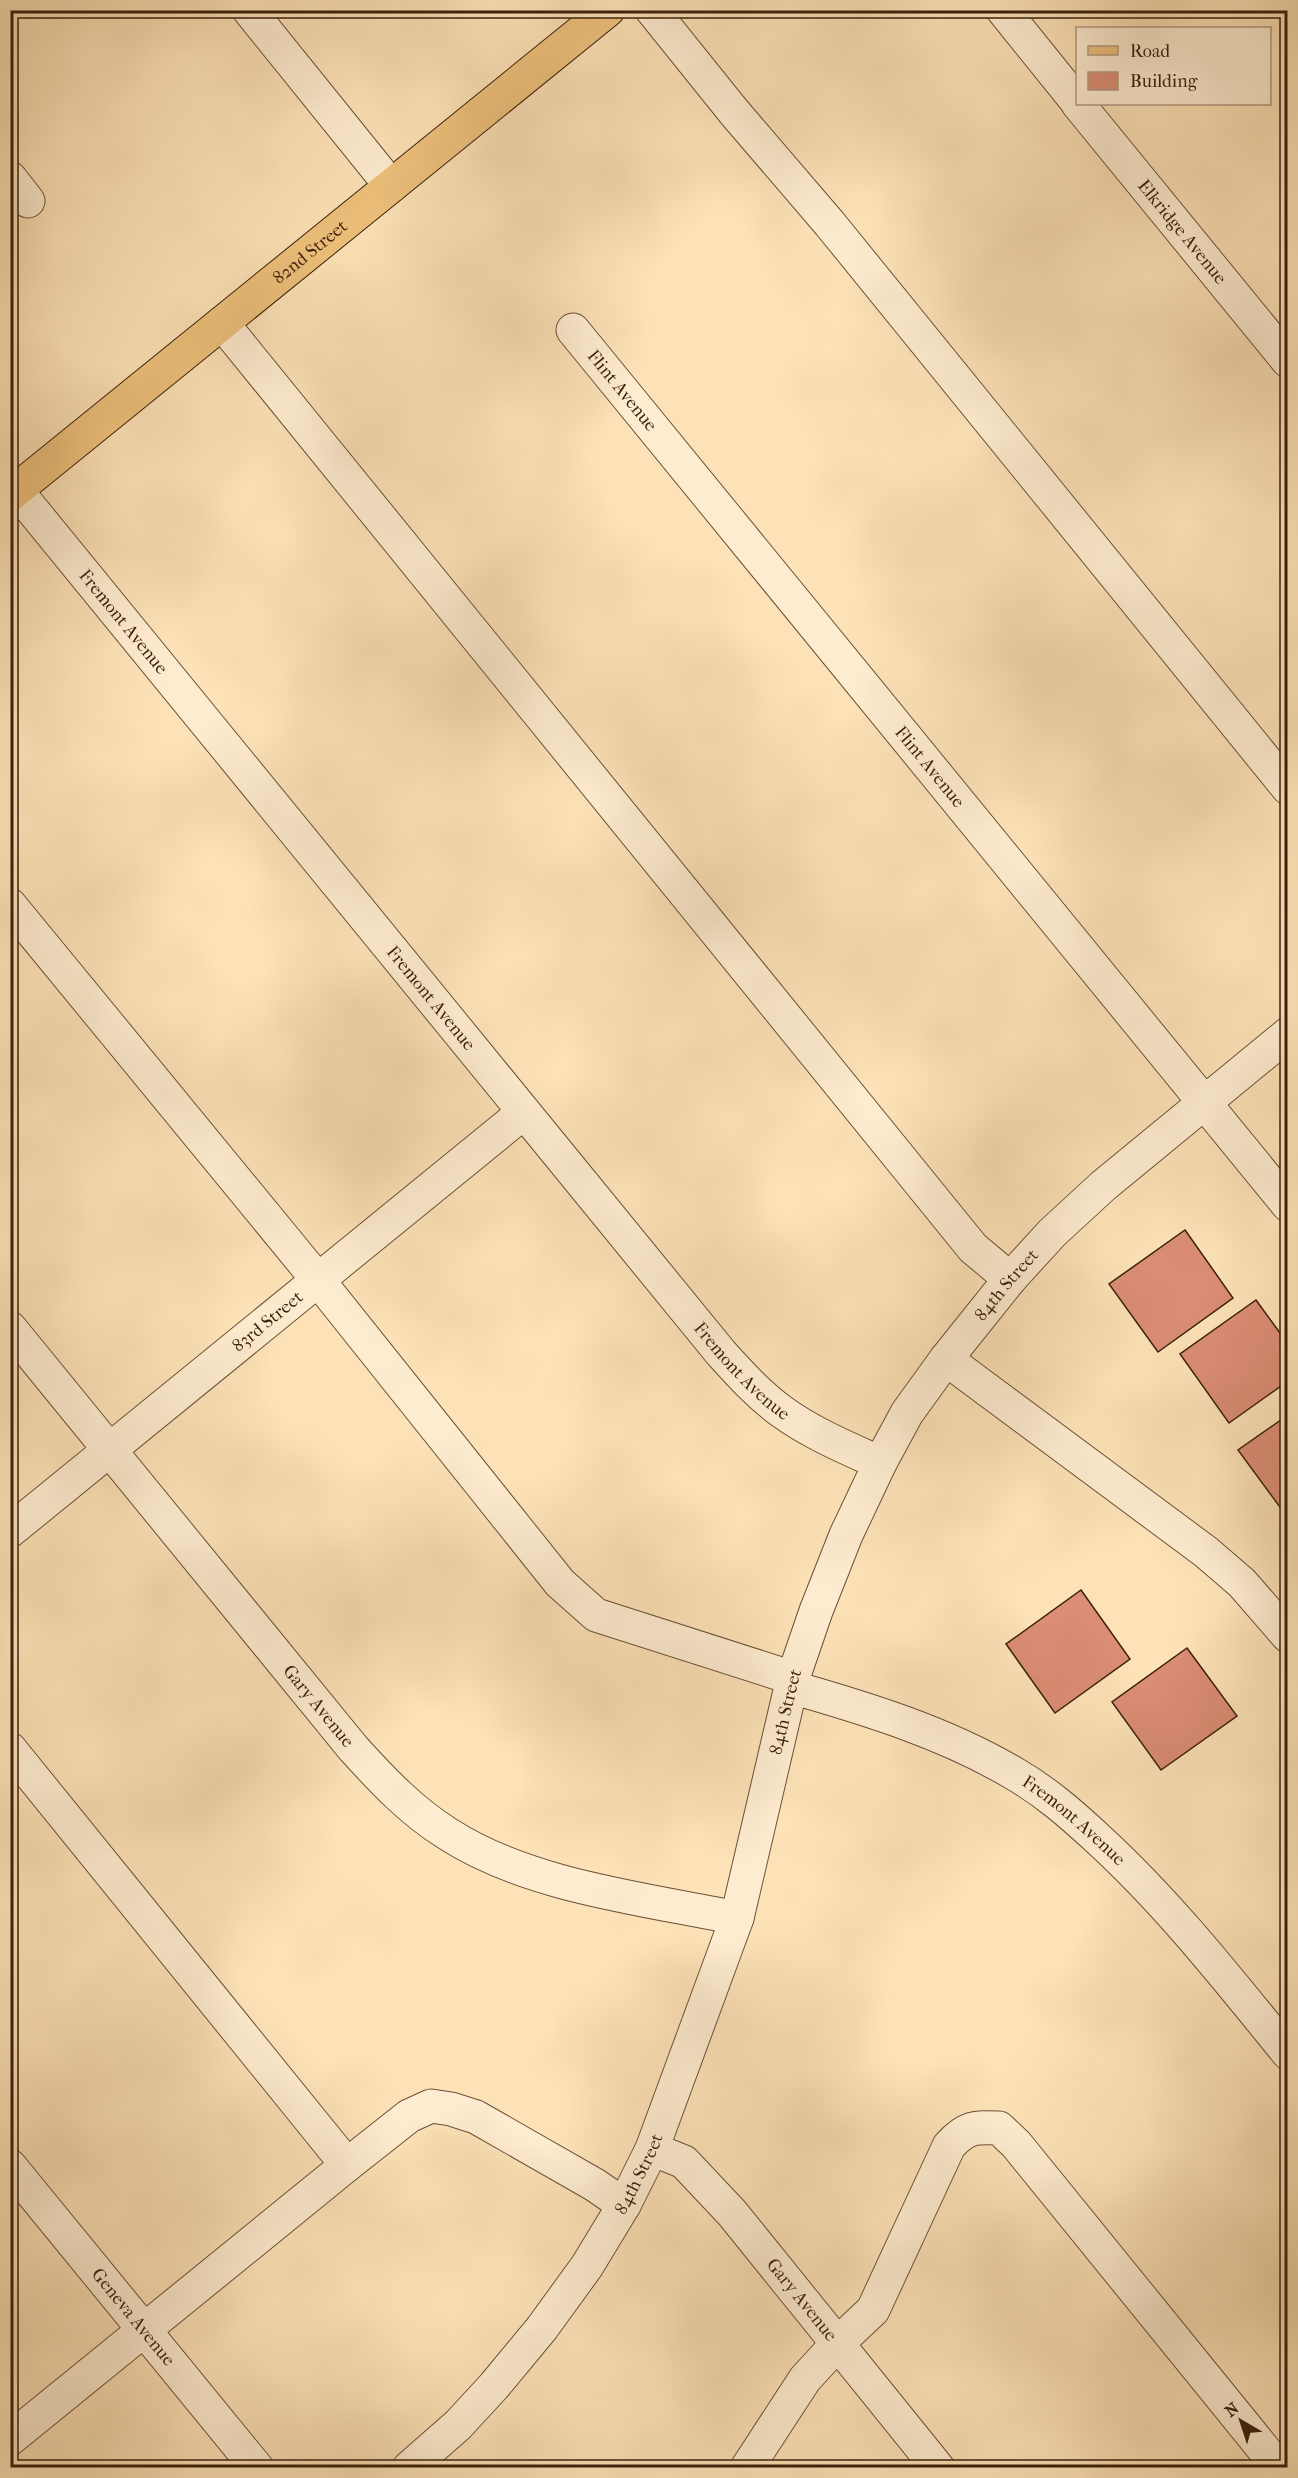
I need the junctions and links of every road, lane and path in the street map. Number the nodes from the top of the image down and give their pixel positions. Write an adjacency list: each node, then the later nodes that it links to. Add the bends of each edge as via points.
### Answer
1 (249, 10): 7 (street)
2 (608, 10): 7 (main road, 82nd Street)
3 (652, 10): 12 (street)
4 (1003, 10): 5 (street, Elkridge Avenue)
5 (1076, 101)
6 (1080, 105): 10 (street, Elkridge Avenue)
7 (392, 186): 8 (main road, 82nd Street)
8 (222, 323): 11 (main road, 82nd Street); 18 (street, via 973,1248)
9 (573, 330): 15 (street, Flint Avenue)
10 (1287, 361)
11 (13, 493): 16 (street, Fremont Avenue)
12 (1287, 788)
13 (10, 905): 19 (street, Fremont Avenue)
14 (1287, 1034): 15 (street, 84th Street)
15 (1204, 1102): 17 (street, Flint Avenue); 18 (street, 84th Street, via 1103,1186)
16 (523, 1113): 19 (street, 83rd Street); 23 (street, Fremont Avenue, via 752,1387 783,1413)
17 (1287, 1205)
18 (1010, 1279): 21 (street, 84th Street)
19 (318, 1280): 22 (street, 83rd Street); 26 (street, Fremont Avenue, via 560,1583 581,1603 596,1615)
20 (10, 1328): 22 (street, Gary Avenue)
21 (946, 1359): 23 (street, 84th Street, via 908,1413); 25 (street, via 1206,1552 1242,1583)
22 (110, 1450): 24 (street, 83rd Street); 28 (street, Gary Avenue, via 353,1748 397,1796 448,1835 505,1862 567,1883)
23 (880, 1463): 26 (street, 84th Street, via 846,1535)
24 (10, 1531)
25 (1287, 1636)
26 (792, 1682): 28 (street, 84th Street); 29 (street, Fremont Avenue, via 957,1744 1015,1773 1058,1802 1134,1872 1218,1966)
27 (10, 1749): 31 (street)
28 (737, 1918): 30 (street, 84th Street)
29 (1287, 2053)
30 (652, 2149): 33 (street, 84th Street); 35 (street, Gary Avenue, via 684,2162 732,2213)
31 (347, 2165): 33 (street, via 410,2116 431,2106 476,2117); 34 (street)
32 (10, 2166): 34 (street, Geneva Avenue)
33 (624, 2205): 38 (street, 84th Street, via 587,2266 542,2328 458,2425)
34 (145, 2330): 36 (street); 37 (street, Geneva Avenue)
35 (838, 2343): 39 (street, via 805,2379); 40 (street, Gary Avenue); 41 (street, via 873,2310 949,2146 962,2132 977,2127 999,2128)
36 (10, 2439)
37 (257, 2468)
38 (410, 2468)
39 (747, 2468)
40 (938, 2468)
41 (1279, 2468)

